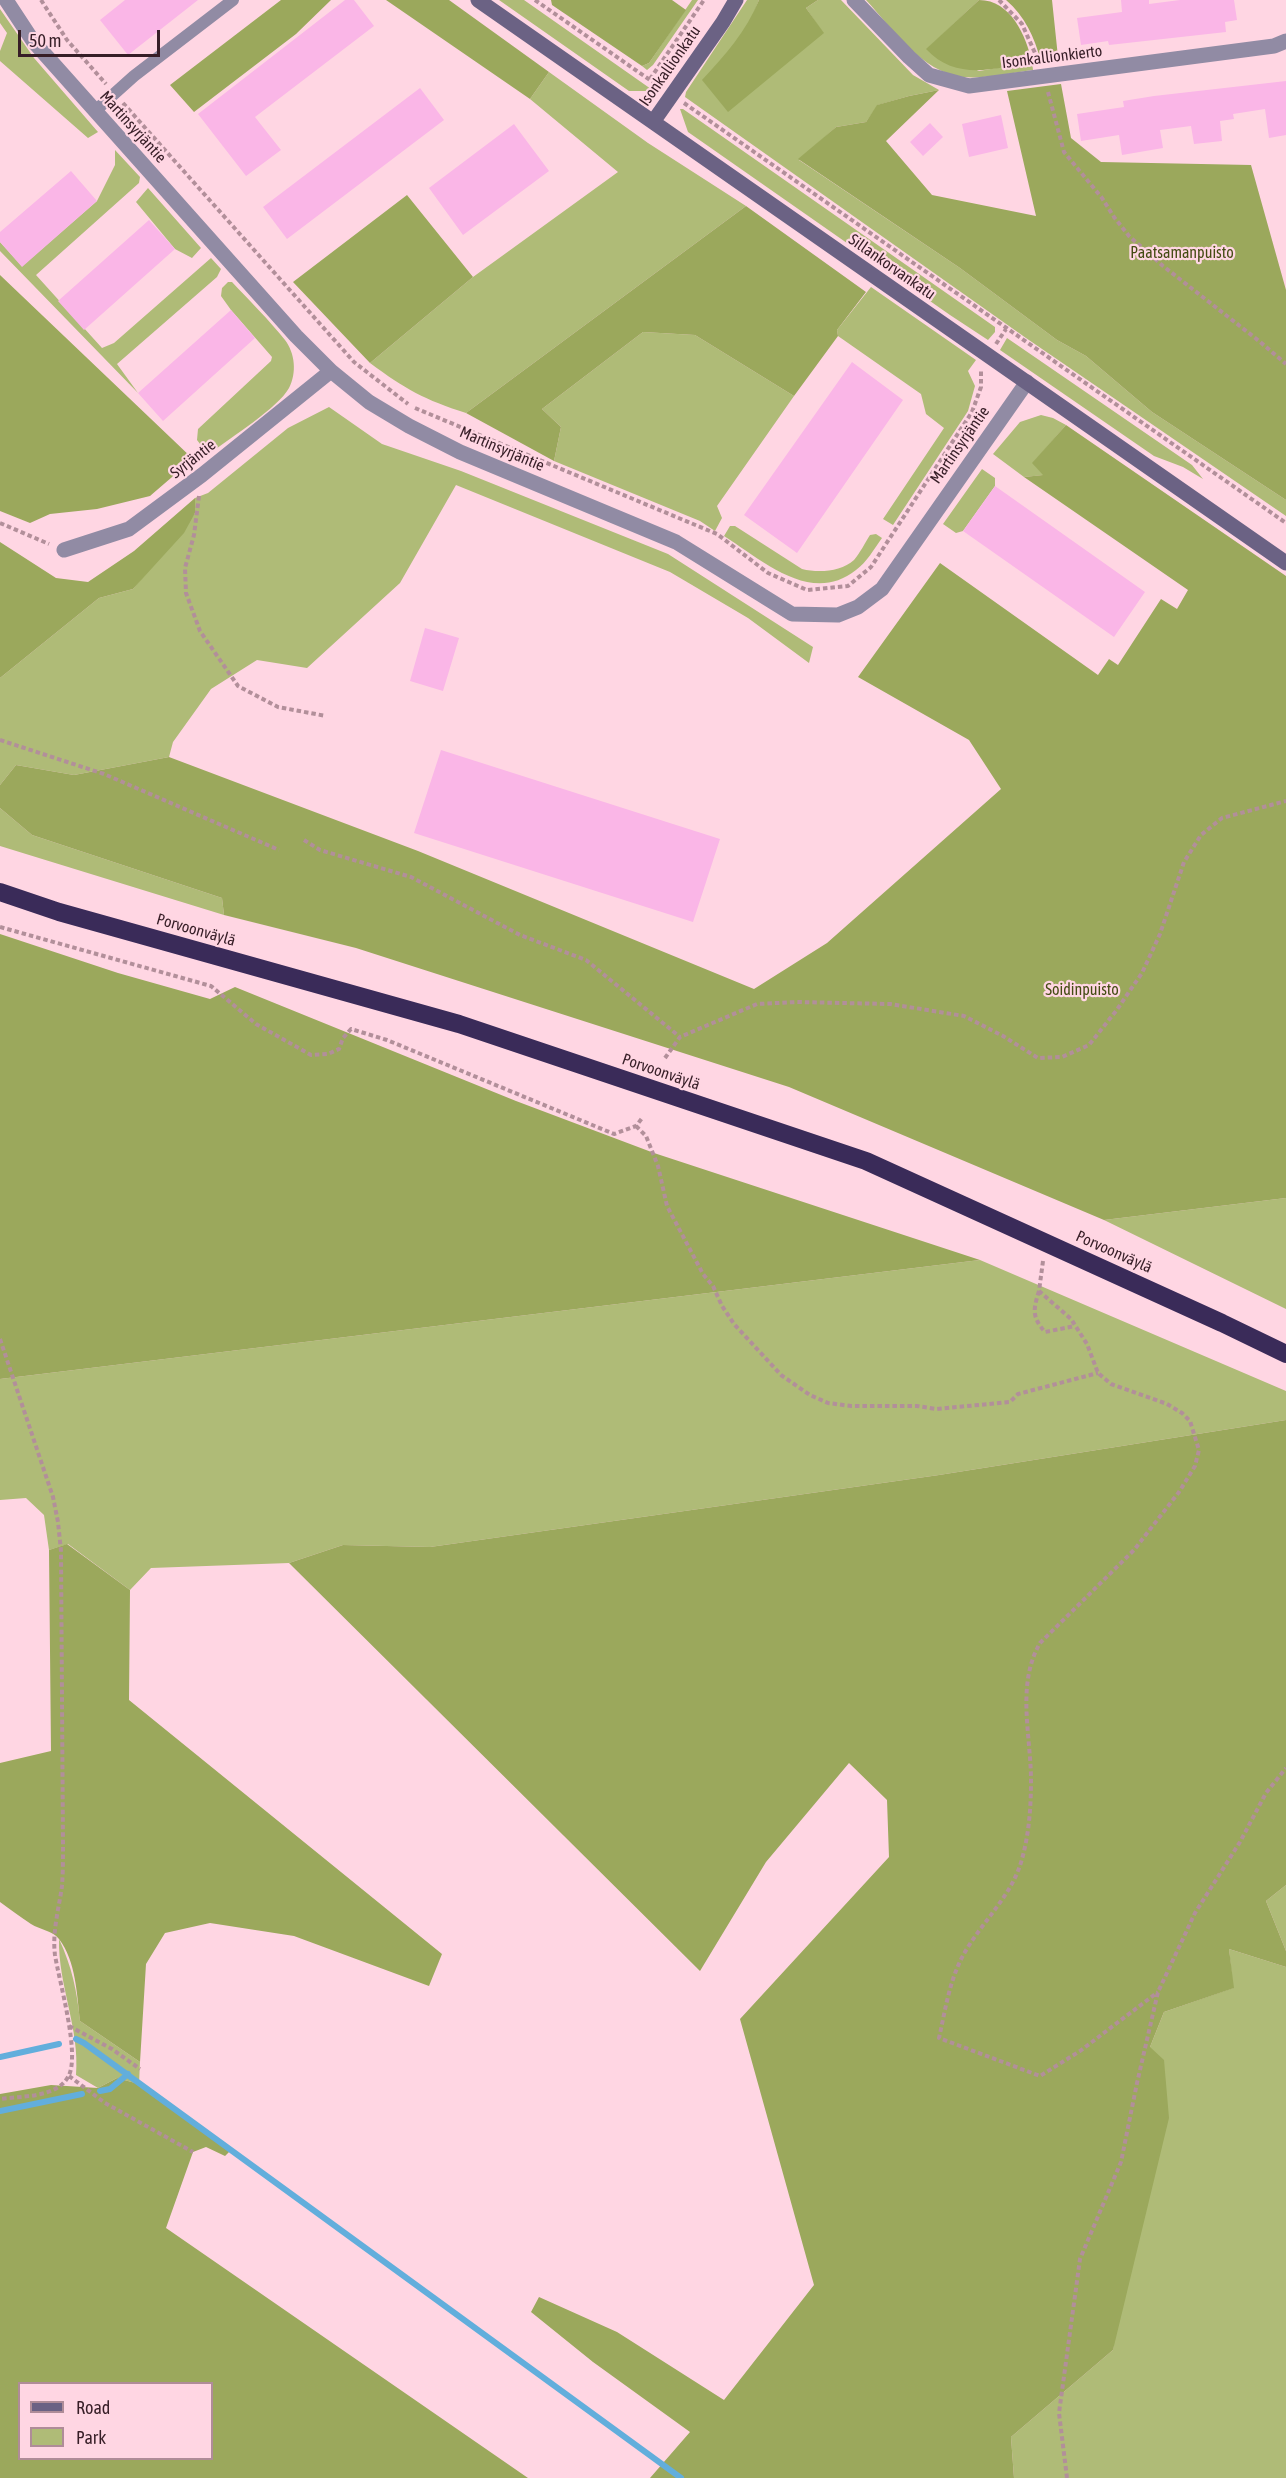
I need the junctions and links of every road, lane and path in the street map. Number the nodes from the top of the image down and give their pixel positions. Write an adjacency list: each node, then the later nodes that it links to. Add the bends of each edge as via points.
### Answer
1 (6, 0): 15 (street, Martinsyrjäntie, via 33,41)
2 (41, 0): 13 (path, via 67,40)
3 (233, 0): 13 (lane)
4 (478, 0): 16 (main road, Sillankorvankatu)
5 (535, 0): 12 (path)
6 (704, 0): 12 (path)
7 (735, 0): 14 (main road, Isonkallionkatu)
8 (854, 0): 11 (street, Isonkallionkierto, via 929,75 969,86)
9 (999, 0): 11 (path, via 1022,24)
10 (1286, 41): 11 (street, Isonkallionkierto, via 1274,46)
11 (1044, 76): 18 (path, via 1064,152 1129,236)
12 (650, 79): 14 (path)
13 (114, 93): 15 (lane); 17 (path, via 354,362 412,407 717,534 768,573 807,590 848,586 871,567 972,412 981,387 981,365)
14 (671, 94): 16 (main road, Isonkallionkatu); 23 (path)
15 (95, 111): 19 (street, Martinsyrjäntie)
16 (653, 122): 17 (main road, Sillankorvankatu)
17 (988, 355): 20 (main road, Sillankorvankatu)
18 (1286, 364)
19 (331, 371): 20 (street, Martinsyrjäntie, via 369,402 450,447 676,542 792,614 820,616 838,615 858,607 882,589); 21 (street, Syrjäntie)
20 (1027, 382): 25 (main road, Sillankorvankatu)
21 (202, 475): 24 (street, Syrjäntie, via 129,529); 26 (path, via 185,568 186,593 200,631 238,686 278,707)
22 (0, 523): 24 (path)
23 (1286, 523)
24 (64, 550)
25 (1286, 563)
26 (326, 716)
27 (0, 740): 30 (path, via 104,774)
28 (1286, 801): 33 (path, via 1222,818 1201,835 1184,862 1160,934 1142,973 1089,1045 1062,1057 1038,1058 964,1016 890,1004 757,1004)
29 (304, 840): 33 (path, via 320,850 411,877 520,935 586,960)
30 (279, 850)
31 (0, 891): 37 (highway, Porvoonväylä, via 59,912 459,1024 866,1161)
32 (0, 927): 36 (path, via 211,986 256,1024 311,1055 339,1049 351,1029 387,1040 614,1134)
33 (680, 1037): 34 (path)
34 (665, 1058)
35 (643, 1117): 36 (path)
36 (636, 1126): 42 (path, via 654,1153 674,1222 722,1306 774,1368 810,1395 828,1403 851,1406 936,1409 1010,1402 1018,1394)
37 (1046, 1243): 38 (path); 41 (highway, Porvoonväylä)
38 (1039, 1291): 39 (path, via 1061,1308); 39 (path, via 1036,1321 1045,1332)
39 (1075, 1326): 42 (path)
40 (0, 1339): 45 (path, via 43,1466 58,1522 61,1551 63,1833 55,1953)
41 (1286, 1354)
42 (1098, 1373): 44 (path, via 1111,1384 1182,1413 1190,1421 1199,1450 1196,1466 1134,1550 1040,1642 1035,1652 1026,1696 1031,1783 1022,1858 1016,1879 967,1948 952,1978 939,2038 1040,2076)
43 (1286, 1768): 44 (path, via 1266,1793 1195,1913)
44 (1158, 1992): 50 (path, via 1121,2162 1080,2259 1059,2413)
45 (69, 2026): 46 (path); 47 (path)
46 (140, 2069)
47 (69, 2076): 48 (path, via 50,2092); 49 (path, via 105,2103)
48 (0, 2099)
49 (193, 2152)
50 (1067, 2478)

